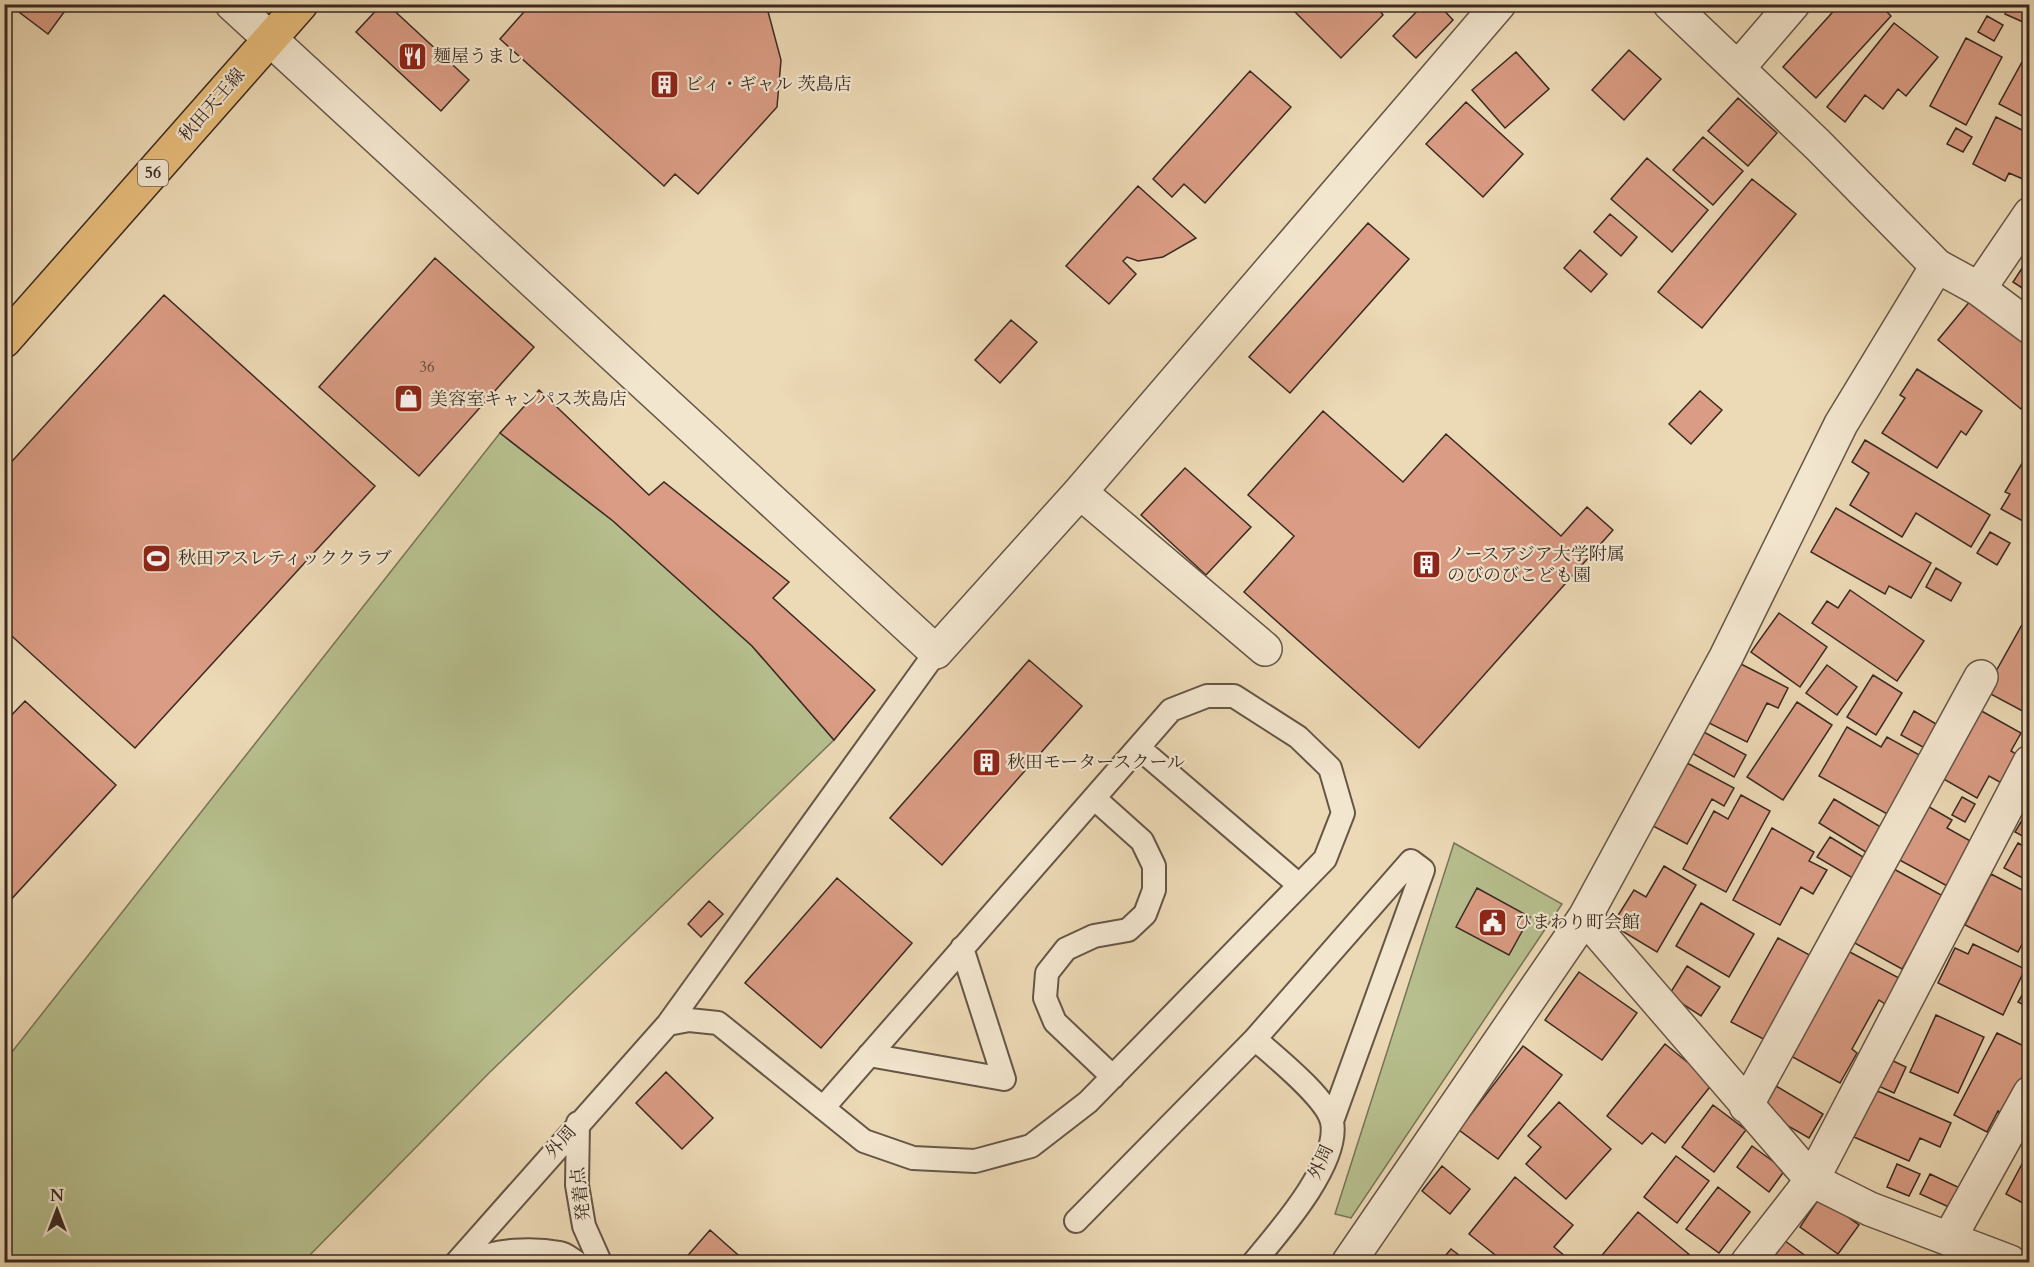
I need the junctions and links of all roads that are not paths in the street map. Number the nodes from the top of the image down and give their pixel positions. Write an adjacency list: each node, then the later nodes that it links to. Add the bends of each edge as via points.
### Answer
1 (232, 4): 6 (street)
2 (301, 4): 6 (main road, 秋田天王線 / 56)
3 (1499, 4): 13 (street)
4 (1670, 4): 7 (street)
5 (1793, 4): 7 (street)
6 (270, 40): 12 (main road, 秋田天王線 / 56); 15 (street)
7 (1738, 68): 9 (street)
8 (2030, 214): 10 (street)
9 (1937, 266): 10 (street); 21 (street, via 1841,424 1726,657)
10 (1979, 289): 11 (street)
11 (2030, 327)
12 (4, 341)
13 (1080, 492): 14 (street); 15 (street)
14 (1265, 649)
15 (936, 652): 23 (lane, 外周)
16 (1981, 677): 28 (street)
17 (1139, 747): 19 (lane); 20 (lane); 20 (lane, via 1171,710 1207,696 1234,696 1298,736 1330,768 1343,813 1325,859)
18 (2030, 762): 32 (street)
19 (1094, 798): 22 (lane); 26 (lane, via 1142,841 1154,867 1154,890 1145,914 1128,930 1094,936 1066,949 1047,972 1045,998 1055,1022)
20 (1299, 885): 26 (lane)
21 (1585, 917): 28 (street); 40 (street)
22 (962, 948): 25 (lane); 25 (lane, via 1004,1078)
23 (668, 1024): 29 (lane, via 689,1020 718,1023); 31 (lane, 外周)
24 (1255, 1039): 30 (lane, 外周, via 1312,1091); 30 (lane, via 1412,861 1423,870); 33 (lane)
25 (869, 1055): 29 (lane)
26 (1113, 1077): 29 (lane, via 1088,1102 1031,1146 975,1161 913,1158 874,1145)
27 (2030, 1093): 34 (street)
28 (1746, 1106): 32 (street)
29 (823, 1108)
30 (1332, 1120): 39 (lane, 外周, via 1332,1148 1297,1210)
31 (578, 1123): 35 (lane, 外周); 38 (lane, 発着点, via 577,1185 584,1226)
32 (1812, 1180): 34 (street); 41 (street)
33 (1076, 1221)
34 (1964, 1250): 42 (street)
35 (457, 1263)
36 (472, 1263): 37 (lane, via 483,1256 513,1251 562,1253)
37 (576, 1263)
38 (600, 1263)
39 (1254, 1263)
40 (1349, 1263)
41 (1748, 1263)
42 (2010, 1263)

